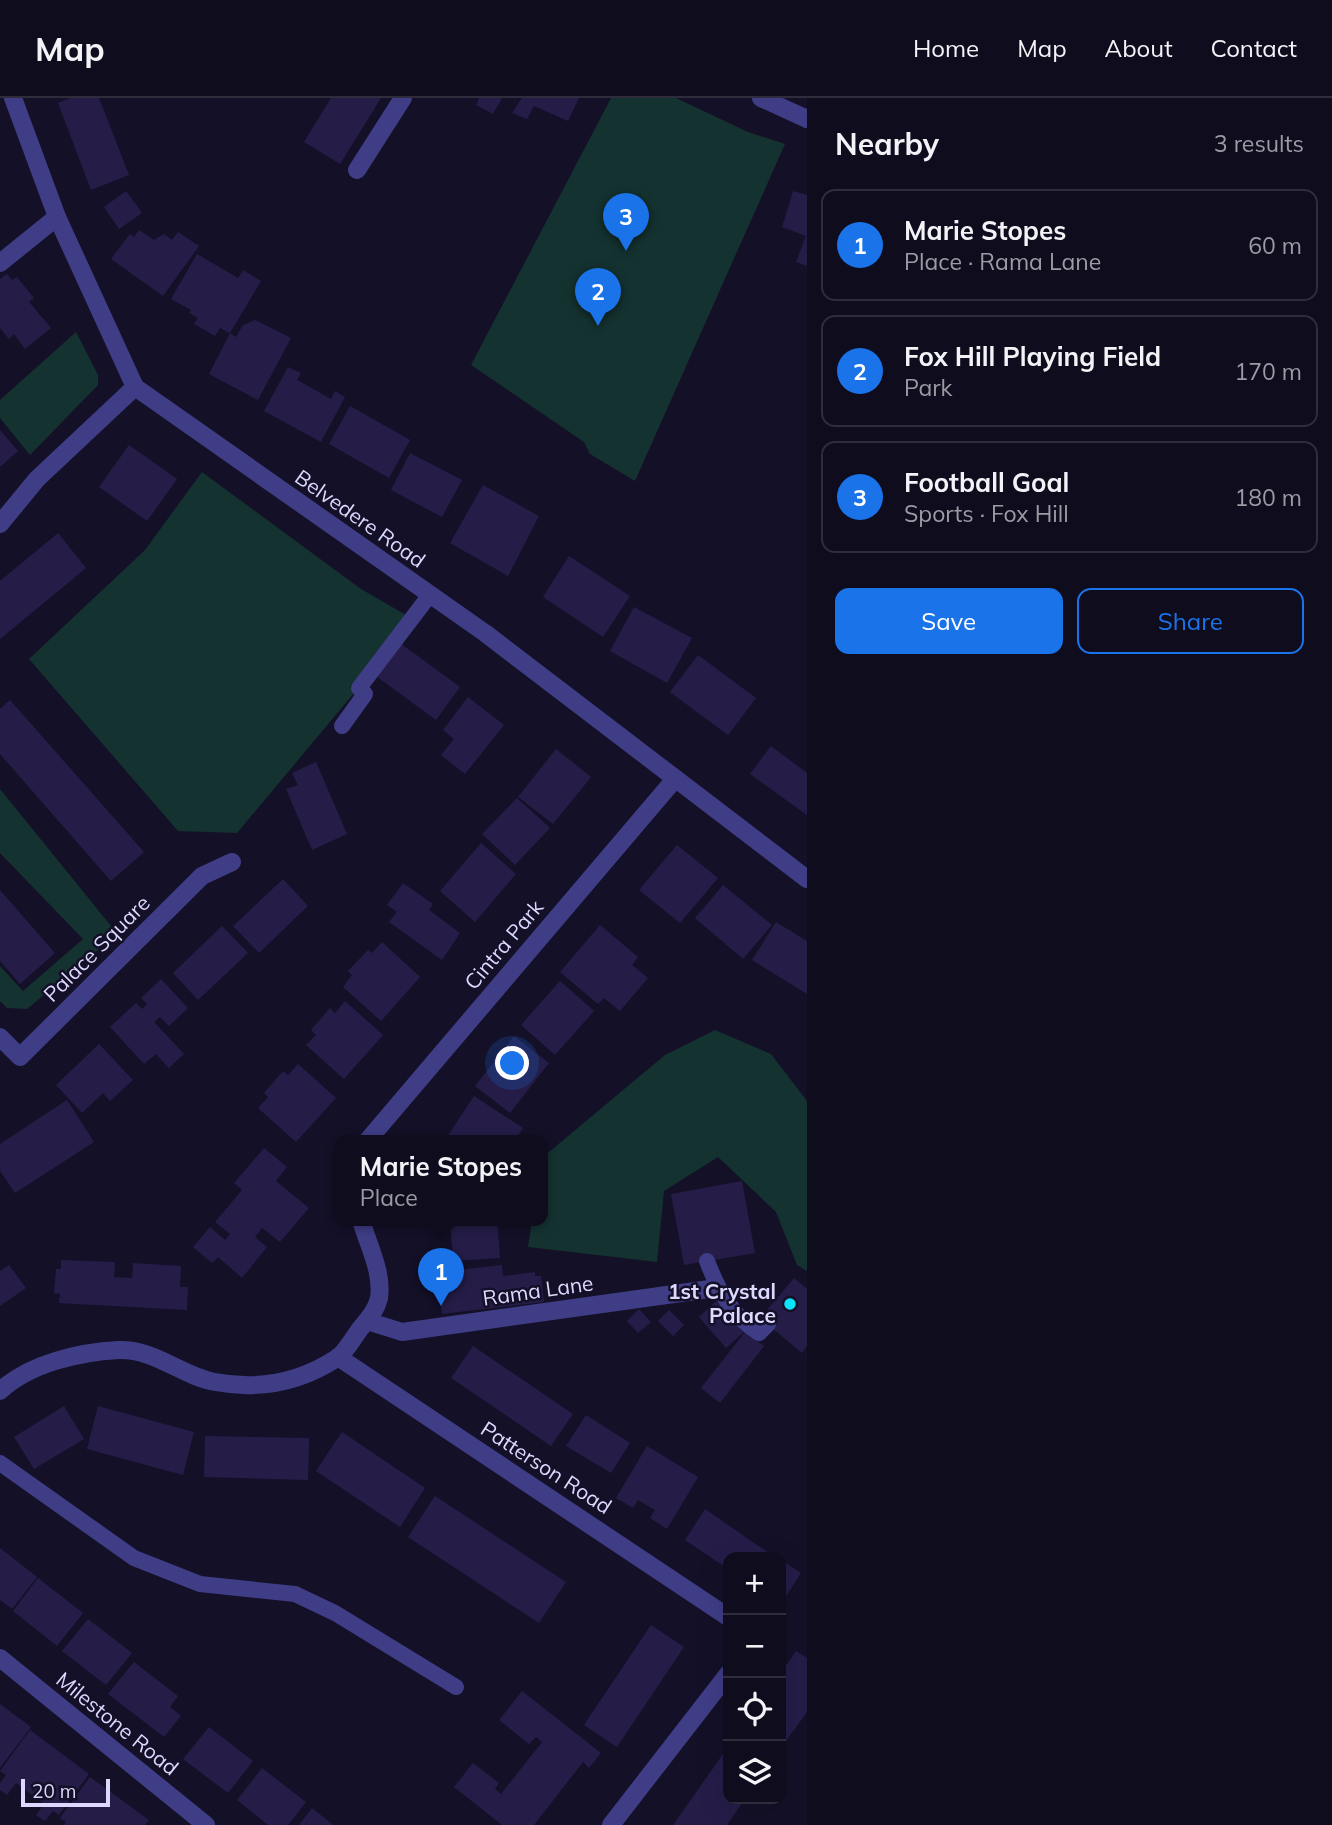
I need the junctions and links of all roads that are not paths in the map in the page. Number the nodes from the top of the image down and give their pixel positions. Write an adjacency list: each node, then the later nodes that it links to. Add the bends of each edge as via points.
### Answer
1 (13, 98): 6 (street, Belvedere Road)
2 (403, 98): 5 (street)
3 (761, 98): 4 (street)
4 (807, 119)
5 (357, 170)
6 (57, 217): 7 (street); 8 (street, Belvedere Road)
7 (0, 263)
8 (135, 387): 9 (street, via 37,478); 10 (street, Belvedere Road)
9 (0, 524)
10 (429, 596): 11 (lane, via 359,688 365,694); 12 (street, Belvedere Road, via 485,633)
11 (342, 726)
12 (675, 779): 14 (street, Belvedere Road); 16 (street, Cintra Park)
13 (232, 862): 15 (street, Palace Square, via 202,876 20,1057)
14 (807, 879)
15 (0, 1037)
16 (372, 1135)
17 (363, 1226): 20 (street, via 377,1270 379,1294)
18 (706, 1261): 19 (lane)
19 (717, 1289): 20 (street, Rama Lane, via 402,1332); 21 (lane, via 743,1322 759,1333)
20 (367, 1321): 22 (street)
21 (768, 1324)
22 (338, 1357): 23 (street, via 285,1383 255,1387 212,1381 168,1360 122,1350 69,1357); 25 (street, Patterson Road)
23 (0, 1391)
24 (0, 1463): 28 (lane, via 134,1558 201,1584 295,1594 335,1613)
25 (725, 1615)
26 (0, 1658): 29 (street, Milestone Road)
27 (725, 1678): 30 (street)
28 (456, 1688)
29 (206, 1825)
30 (611, 1825)

